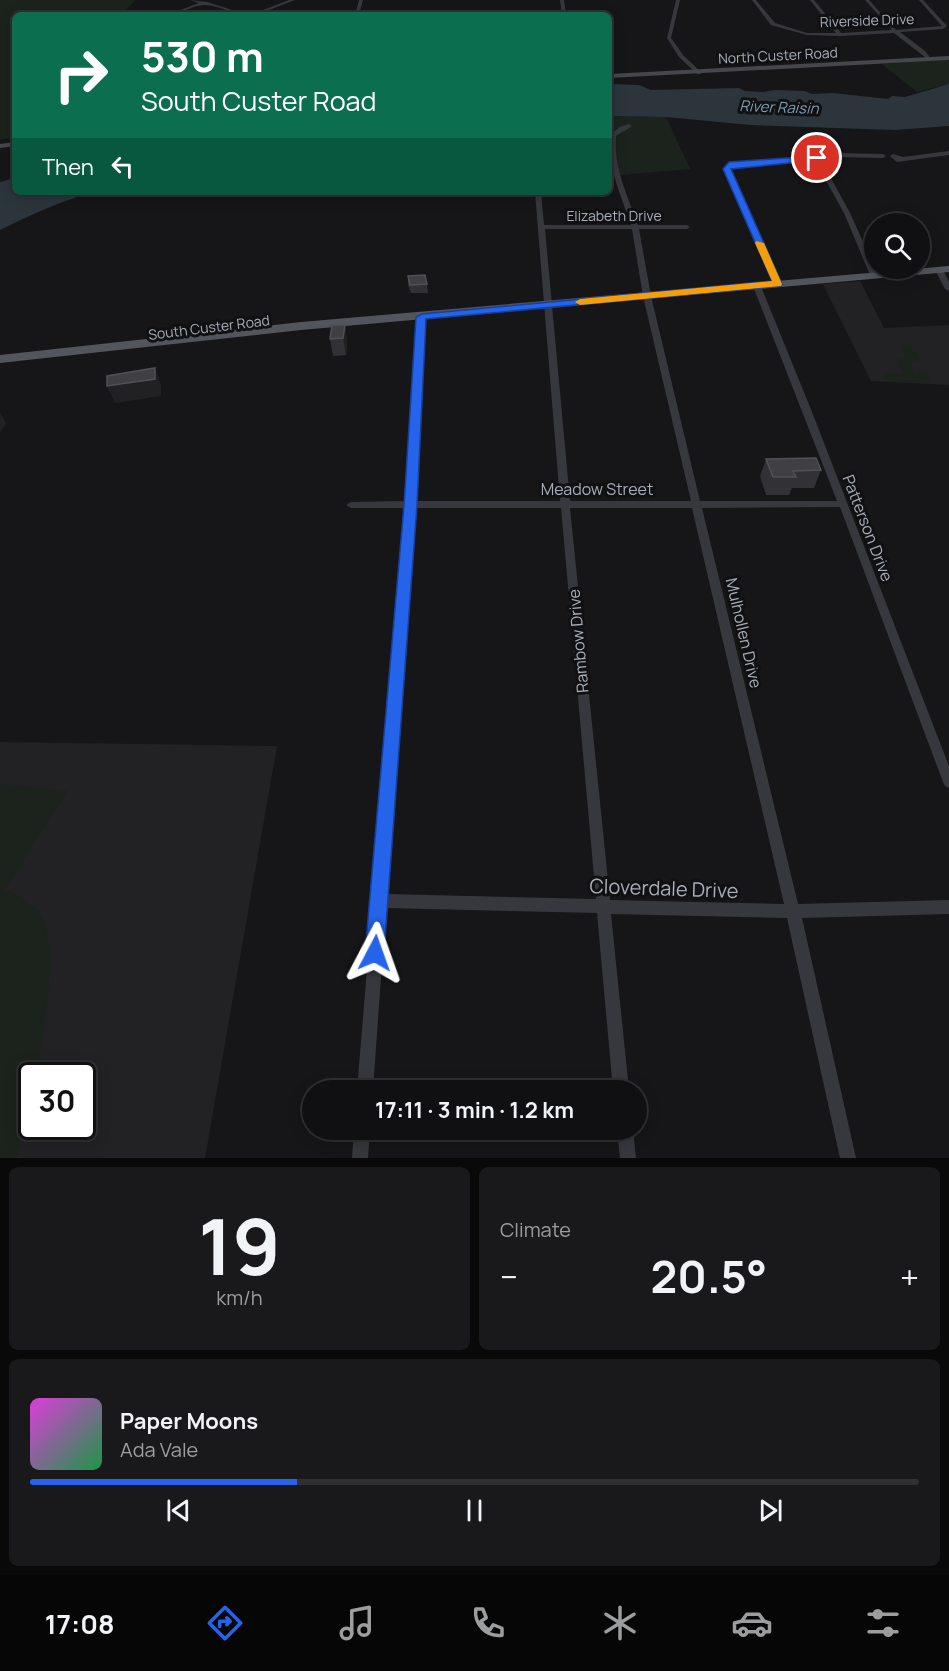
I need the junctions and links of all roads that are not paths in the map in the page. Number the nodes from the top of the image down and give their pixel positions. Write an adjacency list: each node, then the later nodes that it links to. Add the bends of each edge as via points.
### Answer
1 (192, 0): 9 (street)
2 (214, 0): 9 (street)
3 (293, 0): 12 (street)
4 (678, 0): 17 (street, via 669,38)
5 (754, 0): 13 (street, via 770,21)
6 (812, 0): 15 (street)
7 (867, 0): 14 (street)
8 (921, 0): 14 (street, Riverside Drive, via 945,26)
9 (204, 3): 10 (street); 11 (street)
10 (178, 12)
11 (236, 12)
12 (260, 12)
13 (792, 31): 15 (street, Riverside Drive); 16 (street)
14 (897, 33): 15 (street, Riverside Drive); 18 (street, via 916,53)
15 (840, 35)
16 (784, 38)
17 (681, 56): 20 (street); 21 (street)
18 (927, 57): 19 (street, North Custer Road); 20 (street, North Custer Road)
19 (949, 58)
20 (699, 73): 21 (street, North Custer Road)
21 (690, 74): 22 (street, North Custer Road)
22 (612, 76)
23 (629, 126): 30 (street, Mulhollen Drive, via 616,132 612,139 624,198)
24 (949, 153): 27 (street)
25 (883, 156): 26 (street)
26 (817, 158): 32 (street); 35 (street, via 729,165 727,169)
27 (900, 158)
28 (537, 195): 29 (street, Rambow Drive)
29 (542, 227): 30 (street, Elizabeth Drive); 39 (street, Rambow Drive)
30 (635, 227): 31 (street, Elizabeth Drive); 38 (street, Mulhollen Drive)
31 (687, 227)
32 (864, 252)
33 (944, 269): 37 (street)
34 (864, 276): 35 (main road, South Custer Road)
35 (777, 284): 36 (main road, South Custer Road)
36 (757, 286): 38 (main road, South Custer Road); 45 (street, Patterson Drive)
37 (949, 289)
38 (647, 296): 39 (main road, South Custer Road); 44 (street, Mulhollen Drive)
39 (548, 305): 40 (main road, South Custer Road); 43 (street, Rambow Drive)
40 (422, 317): 41 (main road, South Custer Road, via 289,327); 42 (main road, South Custer Road); 47 (street)
41 (0, 359)
42 (0, 370)
43 (565, 504): 44 (street, Meadow Street); 47 (street, Meadow Street); 50 (street, Rambow Drive)
44 (697, 504): 45 (street, Meadow Street); 52 (street, Mulhollen Drive)
45 (843, 504): 48 (street, Patterson Drive)
46 (351, 505): 47 (street, Meadow Street)
47 (410, 505): 49 (street)
48 (949, 782)
49 (379, 901): 50 (street, Cloverdale Drive); 53 (street)
50 (603, 905): 52 (street, Cloverdale Drive); 54 (street, Rambow Drive)
51 (949, 907): 52 (street, Cloverdale Drive)
52 (793, 911): 59 (street, Mulhollen Drive)
53 (366, 1080)
54 (620, 1080)
55 (361, 1140): 57 (street)
56 (626, 1140): 58 (street)
57 (360, 1158)
58 (628, 1158)
59 (848, 1158)

